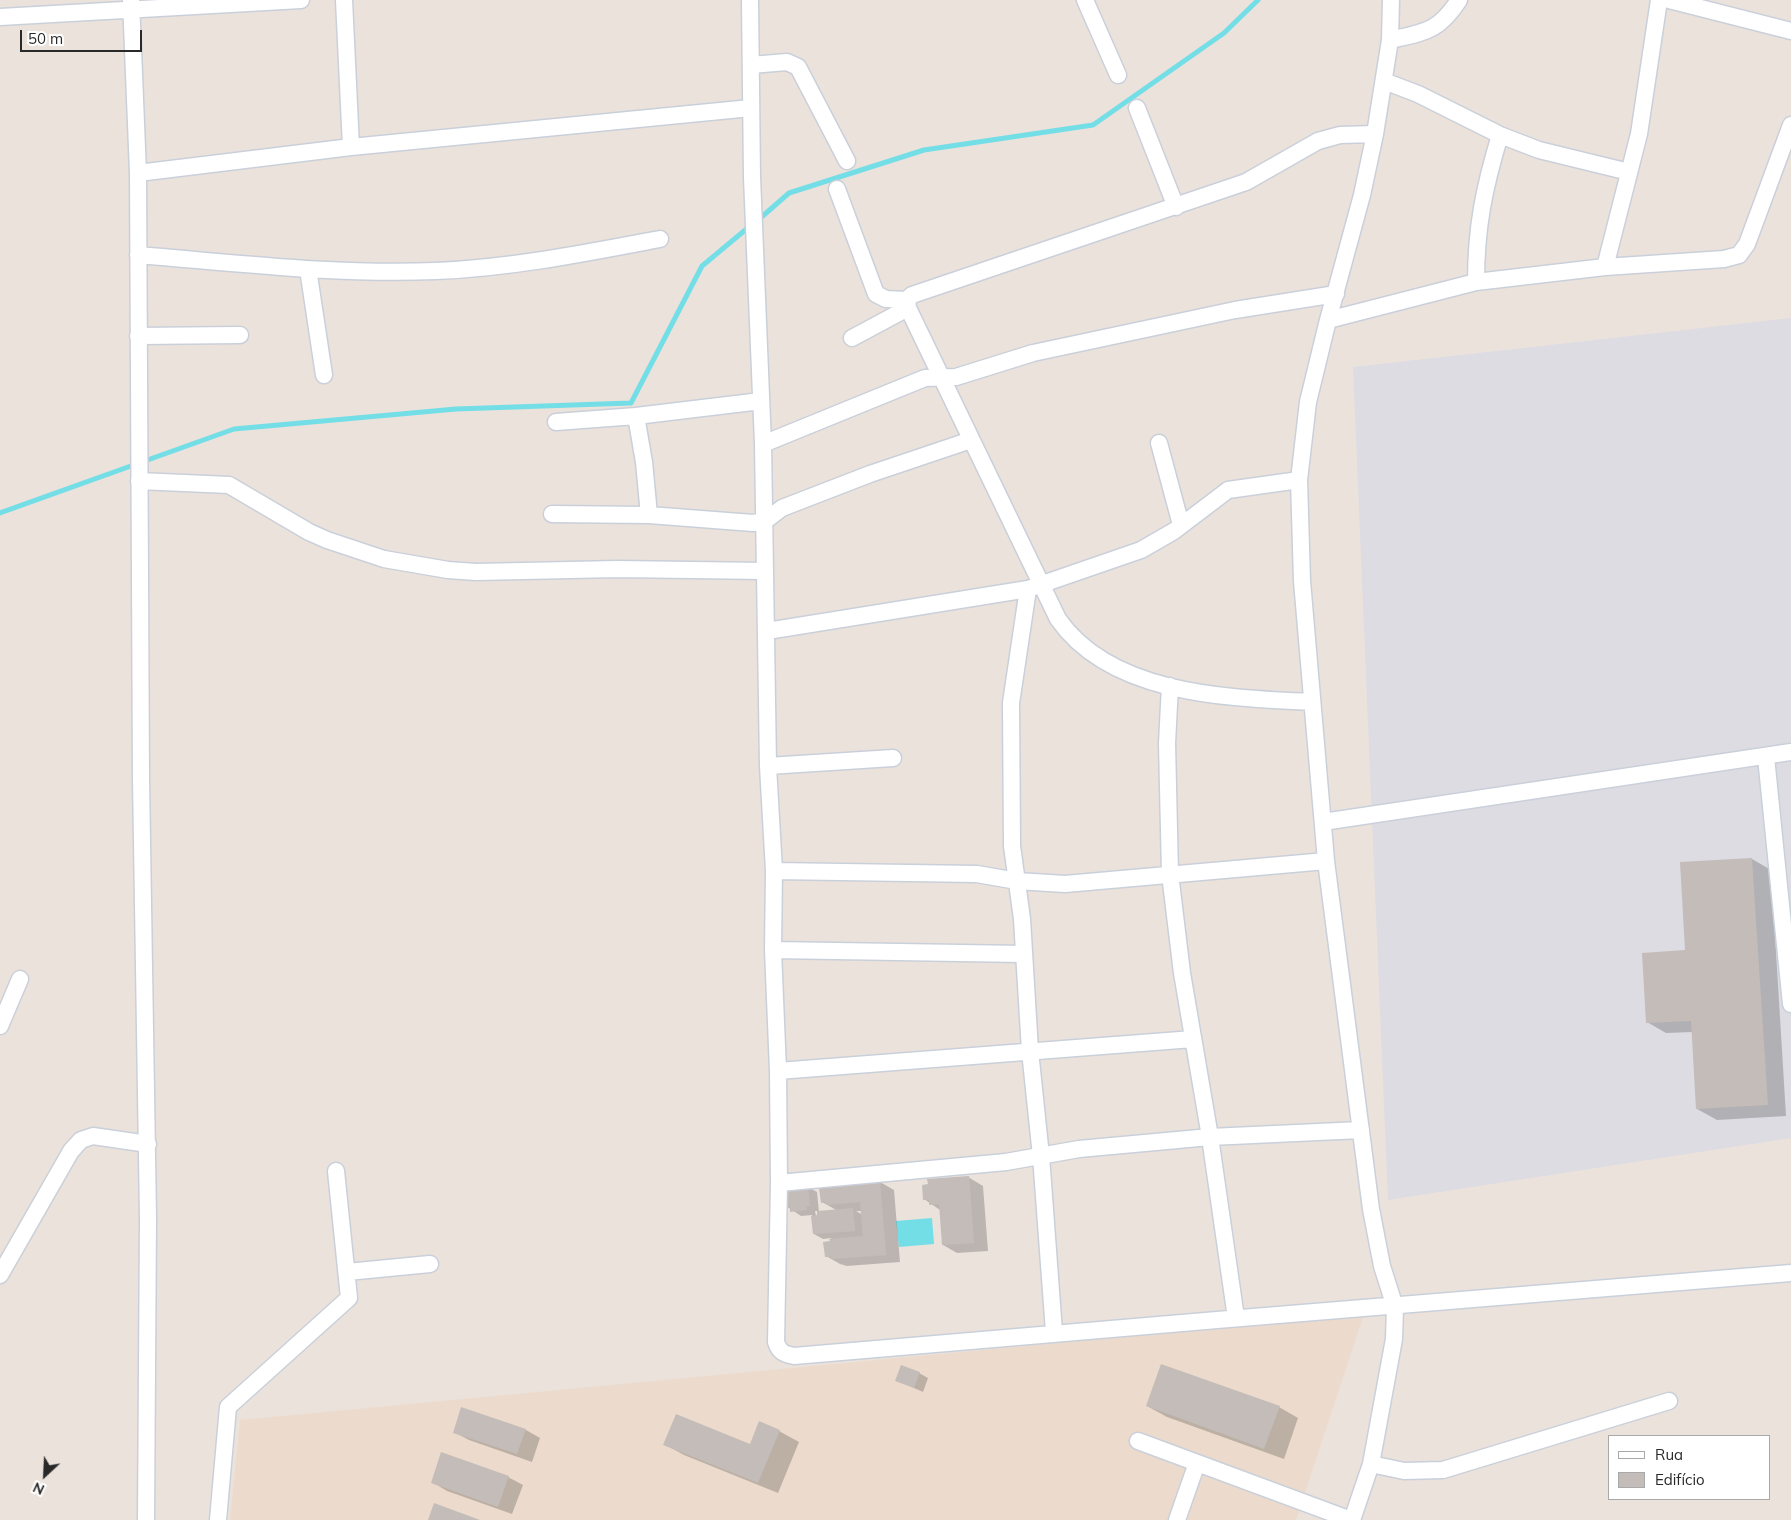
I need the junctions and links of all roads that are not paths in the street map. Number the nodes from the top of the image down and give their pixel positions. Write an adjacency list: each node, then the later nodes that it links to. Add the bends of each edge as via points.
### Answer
1 (301, 0): 9 (street)
2 (344, 0): 21 (street)
3 (750, 0): 13 (street)
4 (1084, 0): 14 (street)
5 (1391, 0): 12 (street)
6 (1459, 0): 12 (street, via 1449,16 1432,28)
7 (1659, 0): 23 (street, via 1643,116)
8 (1669, 0): 11 (street)
9 (131, 4): 10 (street); 24 (street)
10 (0, 17)
11 (1791, 31)
12 (1390, 40): 15 (street)
13 (750, 65): 16 (street); 22 (street, via 787,62 798,67)
14 (1118, 75)
15 (1384, 81): 19 (street); 20 (street, via 1418,94)
16 (750, 108): 21 (street); 40 (street)
17 (1137, 108): 26 (street)
18 (1791, 126): 29 (street, via 1747,244 1739,255 1724,259)
19 (1375, 134): 26 (street, via 1340,135 1318,141 1255,178); 32 (street)
20 (1500, 136): 23 (street, via 1560,157); 31 (street, via 1480,215)
21 (351, 147): 24 (street)
22 (847, 160)
23 (1629, 172): 29 (street)
24 (138, 173): 28 (street)
25 (837, 189): 33 (street, via 876,294)
26 (1176, 207): 33 (street, via 912,295)
27 (660, 239): 30 (street, via 564,258 438,271)
28 (138, 254): 30 (street); 36 (street)
29 (1605, 267): 31 (street)
30 (308, 269): 38 (street)
31 (1476, 282): 34 (street)
32 (1336, 294): 34 (street); 39 (street, via 1217,314 1034,353 956,377)
33 (908, 304): 37 (street); 39 (street)
34 (1328, 320): 47 (street, via 1308,402)
35 (240, 334): 36 (street)
36 (138, 336): 46 (street)
37 (852, 338)
38 (324, 375)
39 (943, 377): 43 (street); 45 (street, via 925,378)
40 (761, 401): 41 (street); 45 (street)
41 (636, 416): 42 (street); 49 (street)
42 (556, 422)
43 (971, 440): 50 (street, via 790,504); 53 (street)
44 (1159, 443): 51 (street)
45 (763, 444): 50 (street)
46 (139, 478): 52 (street, via 230,485 327,540 384,559 448,570); 76 (street)
47 (1299, 480): 51 (street, via 1228,490); 56 (street, via 1300,542)
48 (552, 514): 49 (street)
49 (649, 515): 50 (street, via 743,523)
50 (765, 520): 52 (street)
51 (1181, 525): 53 (street, via 1125,556)
52 (764, 571): 54 (street)
53 (1035, 588): 54 (street); 55 (street, via 1080,644 1125,671); 65 (street, via 1012,686 1012,846)
54 (767, 631): 60 (street)
55 (1170, 686): 56 (street, via 1258,699); 64 (street, via 1167,743)
56 (1312, 702): 61 (street)
57 (1791, 752): 58 (street)
58 (1766, 757): 61 (street); 69 (street)
59 (893, 758): 60 (street)
60 (768, 766): 63 (street)
61 (1323, 822): 62 (street)
62 (1326, 862): 64 (street); 74 (street)
63 (774, 871): 65 (street, via 977,874); 66 (street)
64 (1170, 874): 65 (street, via 1066,884); 71 (street)
65 (1017, 882): 67 (street)
66 (773, 950): 67 (street); 73 (street)
67 (1023, 954): 72 (street)
68 (20, 979): 70 (street)
69 (1791, 1004)
70 (0, 1026)
71 (1193, 1038): 72 (street); 75 (street)
72 (1030, 1051): 73 (street); 77 (street)
73 (778, 1071): 79 (street)
74 (1361, 1130): 75 (street); 84 (street, via 1372,1219)
75 (1210, 1137): 77 (street, via 1078,1149); 85 (street)
76 (148, 1144): 83 (street, via 93,1136 81,1140); 91 (street)
77 (1041, 1156): 79 (street); 86 (street)
78 (336, 1171): 81 (street)
79 (779, 1183): 86 (street, via 776,1342 778,1349 785,1354 794,1356)
80 (430, 1264): 81 (street)
81 (347, 1272): 92 (street, via 349,1298 228,1407)
82 (1791, 1273): 84 (street)
83 (0, 1275)
84 (1395, 1307): 85 (street); 90 (street, via 1394,1339)
85 (1236, 1318): 86 (street)
86 (1054, 1332)
87 (1669, 1401): 90 (street, via 1443,1470 1404,1471)
88 (1138, 1441): 89 (street)
89 (1197, 1463): 93 (street); 94 (street)
90 (1371, 1464): 94 (street)
91 (146, 1520)
92 (218, 1520)
93 (1177, 1520)
94 (1351, 1520)

